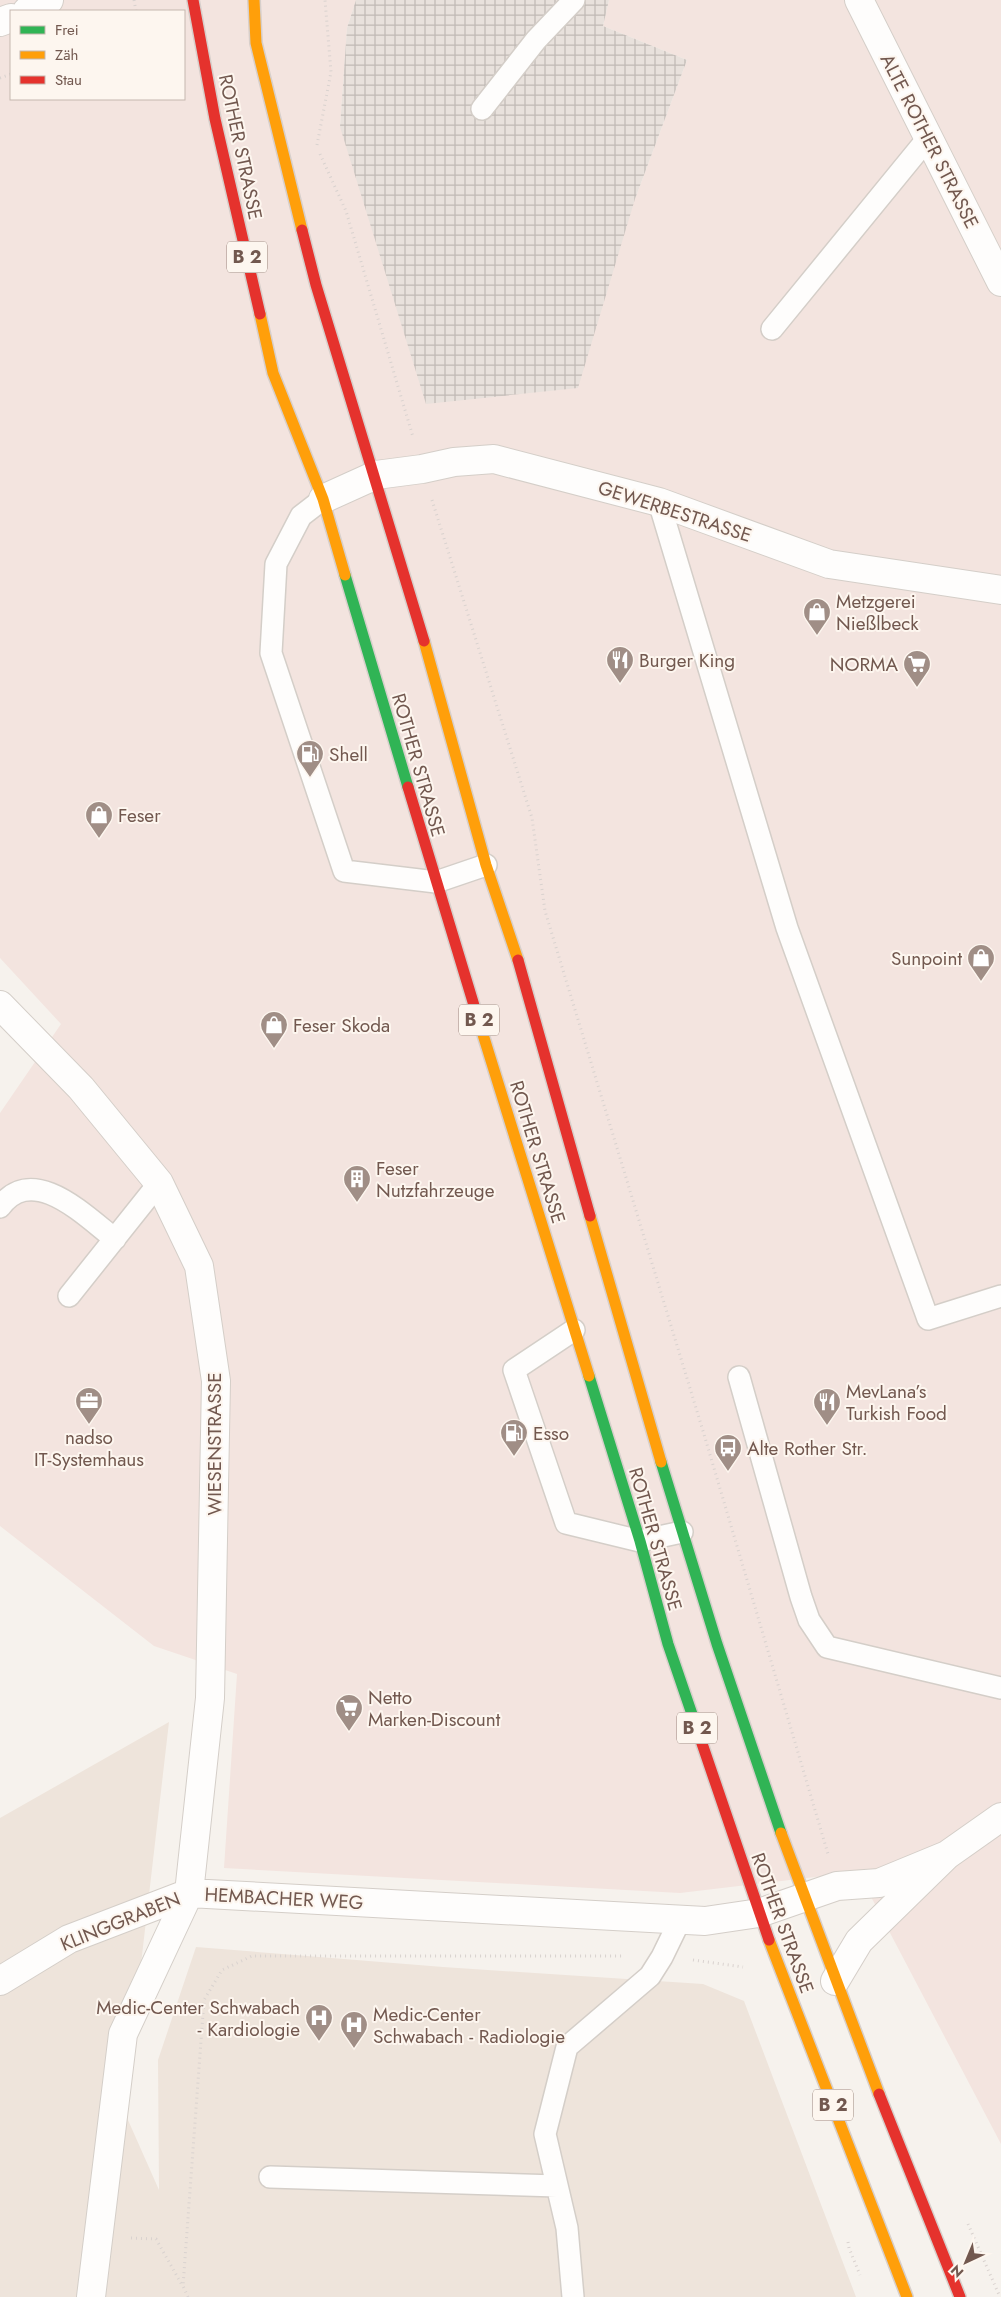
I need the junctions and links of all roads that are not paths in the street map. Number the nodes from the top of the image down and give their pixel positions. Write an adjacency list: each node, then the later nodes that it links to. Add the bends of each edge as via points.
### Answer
1 (49, 0): 6 (street)
2 (254, 0): 11 (main road, ROTHER STRASSE / B 2, via 256,43 316,285)
3 (574, 0): 7 (lane, via 536,40)
4 (859, 0): 8 (street, ALTE ROTHER STRASSE)
5 (194, 5): 12 (main road, ROTHER STRASSE / B 2, via 216,119 274,373)
6 (29, 10)
7 (482, 109)
8 (928, 138): 9 (street, ALTE ROTHER STRASSE); 10 (lane)
9 (1001, 282)
10 (772, 329)
11 (376, 475): 12 (street, GEWERBESTRASSE); 13 (street, GEWERBESTRASSE, via 494,459); 15 (main road, ROTHER STRASSE / B 2)
12 (323, 499): 16 (main road, ROTHER STRASSE / B 2); 16 (lane, via 301,516 276,564 271,653 344,871)
13 (659, 502): 14 (street, GEWERBESTRASSE, via 829,564); 22 (lane, via 790,937 928,1318)
14 (1001, 590)
15 (486, 865): 16 (lane); 25 (main road, ROTHER STRASSE / B 2, via 514,947)
16 (436, 882): 23 (main road, ROTHER STRASSE / B 2)
17 (0, 1005): 18 (street, WIESENSTRASSE, via 81,1088)
18 (160, 1183): 20 (lane); 30 (street, WIESENSTRASSE, via 199,1266 216,1382 210,1698)
19 (0, 1207): 20 (lane, via 22,1189 39,1188 74,1207)
20 (115, 1239): 21 (lane)
21 (69, 1296)
22 (1001, 1296)
23 (574, 1330): 26 (main road, ROTHER STRASSE / B 2); 26 (lane, via 514,1370 566,1524)
24 (739, 1377): 27 (lane, via 801,1597 809,1620 827,1648)
25 (682, 1532): 26 (lane); 31 (main road, ROTHER STRASSE / B 2)
26 (640, 1541): 32 (main road, ROTHER STRASSE / B 2, via 668,1644)
27 (1001, 1688)
28 (1001, 1817): 29 (street)
29 (947, 1855): 31 (street, via 879,1883 837,1886); 35 (street, via 859,1941)
30 (189, 1893): 33 (street, HEMBACHER WEG); 34 (street, KLINGGRABEN, via 69,1939); 38 (street, HEMBACHER WEG, via 123,2034)
31 (803, 1899): 32 (street, HEMBACHER WEG); 35 (main road, ROTHER STRASSE / B 2)
32 (759, 1913): 33 (street, HEMBACHER WEG, via 705,1921); 40 (main road, ROTHER STRASSE / B 2)
33 (680, 1920): 37 (lane, via 650,1976 567,2048 545,2134)
34 (0, 1981)
35 (835, 1981): 41 (main road, ROTHER STRASSE / B 2)
36 (270, 2177): 37 (lane)
37 (557, 2186): 39 (lane, via 567,2228)
38 (91, 2297)
39 (573, 2297)
40 (908, 2297)
41 (960, 2297)

